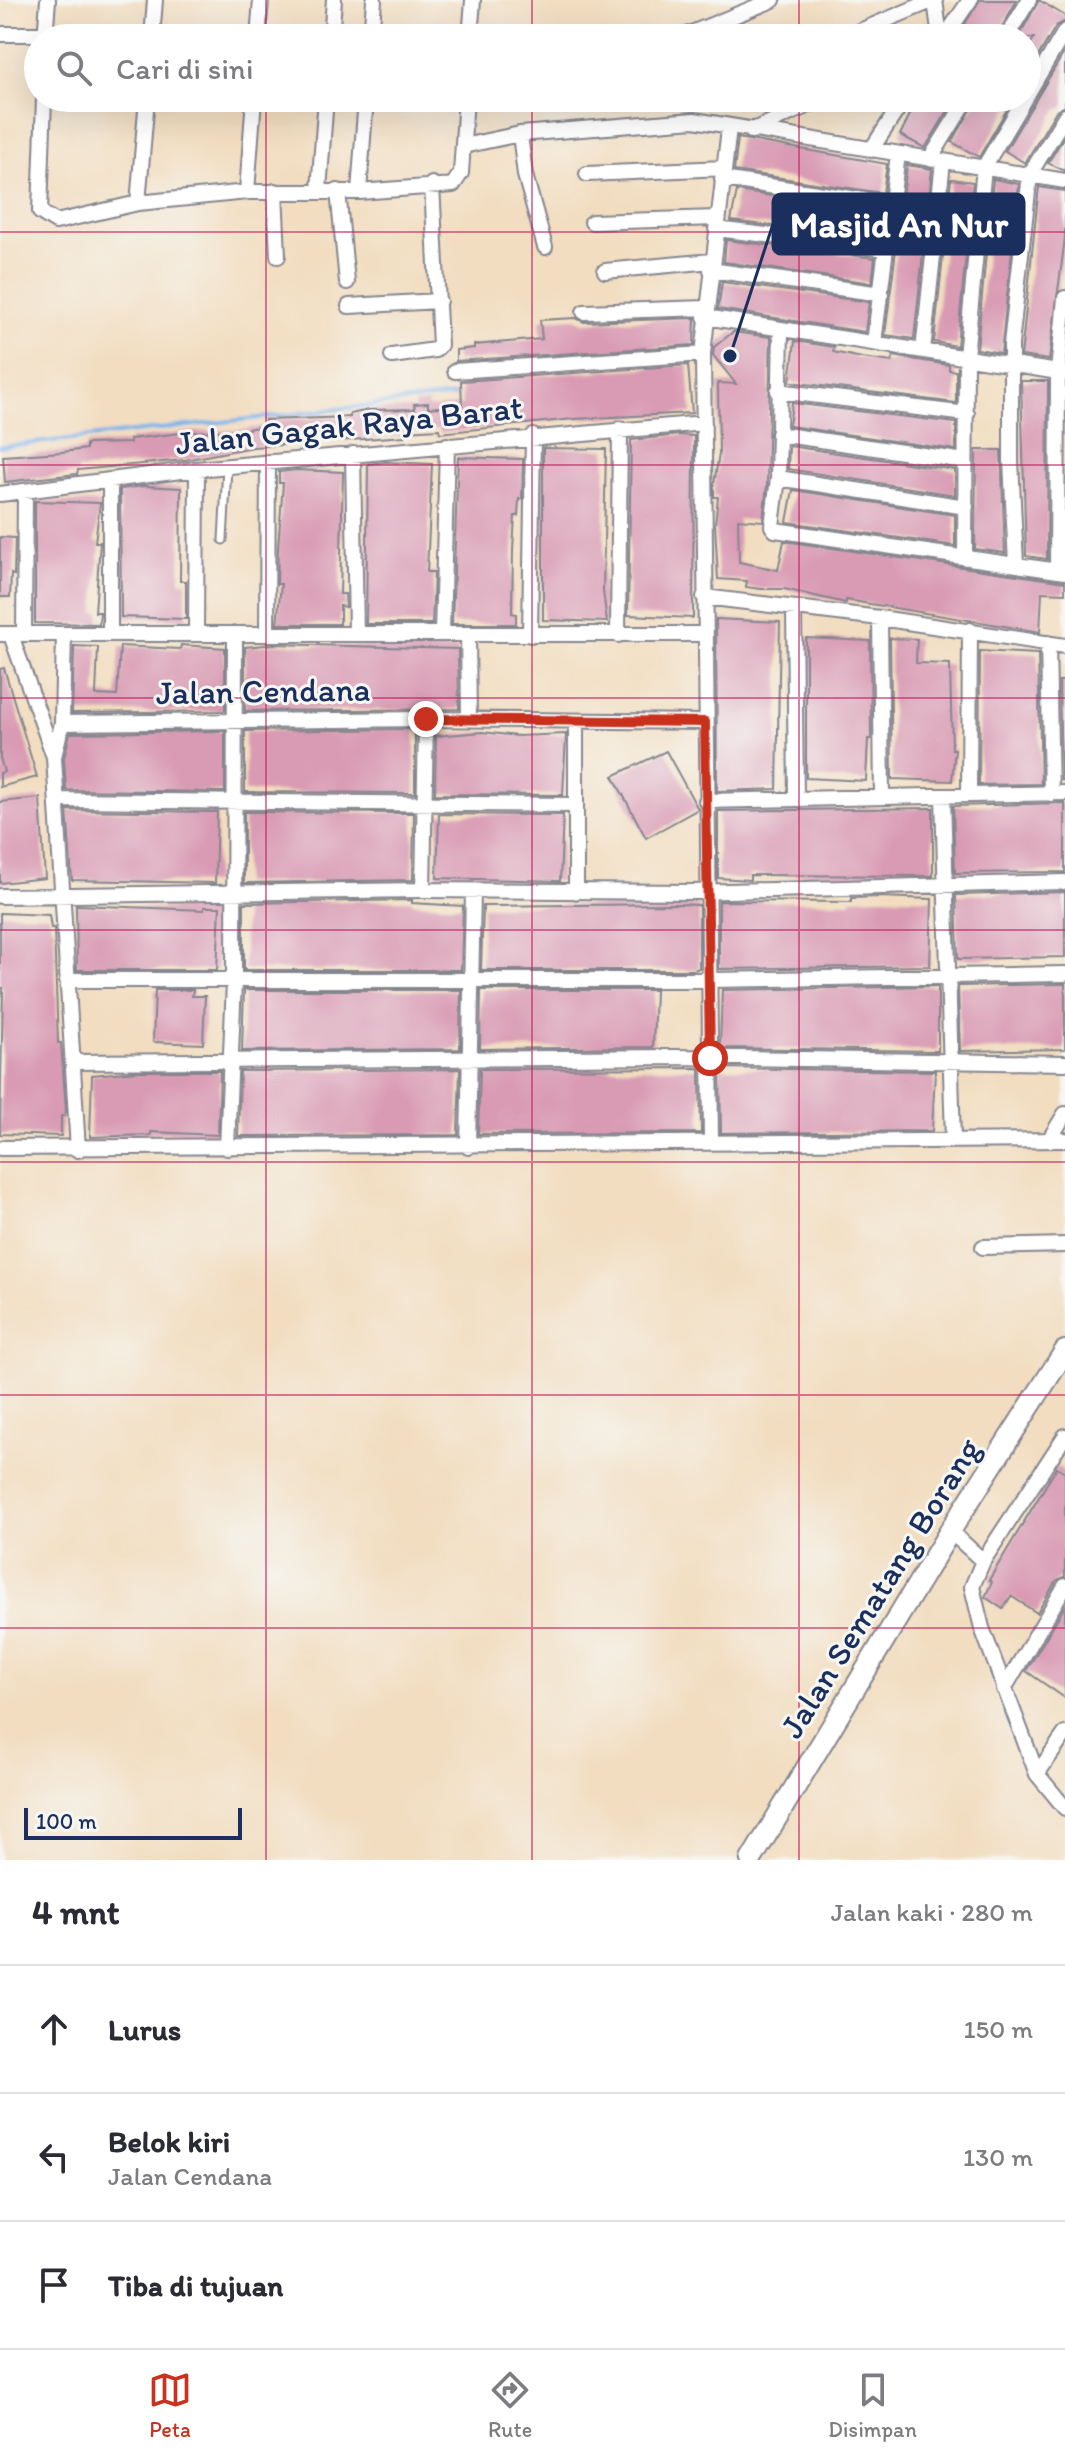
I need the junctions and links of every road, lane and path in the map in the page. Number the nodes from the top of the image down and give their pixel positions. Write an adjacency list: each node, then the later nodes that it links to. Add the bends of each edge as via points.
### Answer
1 (48, 0): 11 (street)
2 (155, 0): 12 (street)
3 (261, 0): 13 (street)
4 (334, 0): 14 (street)
5 (374, 0): 15 (street)
6 (473, 0): 16 (street)
7 (771, 0): 17 (street)
8 (934, 0): 18 (street); 19 (street)
9 (970, 0): 20 (street)
10 (1029, 0): 21 (street)
11 (46, 24)
12 (153, 24)
13 (259, 24)
14 (332, 24)
15 (372, 24)
16 (471, 24)
17 (713, 24)
18 (877, 24)
19 (939, 24)
20 (952, 24)
21 (1014, 24)
22 (1065, 31): 25 (street)
23 (0, 34): 24 (street)
24 (24, 35)
25 (1041, 71)
26 (44, 112): 55 (street, via 44,216 56,222)
27 (146, 112): 55 (street)
28 (253, 112): 53 (street)
29 (325, 112): 50 (street)
30 (365, 112): 54 (street)
31 (465, 112): 40 (street)
32 (793, 112): 38 (street)
33 (896, 112): 41 (street)
34 (961, 112): 43 (street)
35 (1017, 112): 44 (street)
36 (1065, 116): 47 (street)
37 (729, 128): 38 (street); 39 (street, via 694,120); 46 (street)
38 (751, 131): 41 (street)
39 (520, 134): 40 (street); 59 (street)
40 (463, 146): 49 (street, via 458,180 453,185)
41 (871, 150): 42 (street)
42 (898, 154): 43 (street); 56 (street)
43 (936, 160): 44 (street); 73 (street)
44 (984, 167): 47 (street); 76 (street)
45 (587, 174): 46 (street)
46 (723, 174): 56 (street); 58 (street)
47 (1030, 174): 48 (street); 77 (street)
48 (1065, 181)
49 (432, 184): 54 (street); 67 (street)
50 (319, 190): 51 (street); 52 (street)
51 (275, 191): 53 (street); 61 (street)
52 (338, 191): 54 (street); 64 (street)
53 (247, 192): 55 (street)
54 (359, 192)
55 (138, 203)
56 (892, 204): 60 (street)
57 (592, 222): 58 (street)
58 (717, 223): 60 (street); 62 (street)
59 (545, 247)
60 (886, 249): 65 (street)
61 (278, 256)
62 (712, 265): 63 (street); 65 (street); 70 (street)
63 (605, 271)
64 (347, 282)
65 (881, 294): 72 (street)
66 (1065, 298): 79 (street)
67 (439, 301): 68 (street); 75 (street, via 439,347)
68 (349, 306)
69 (584, 312): 70 (street)
70 (706, 312): 71 (street); 74 (street)
71 (781, 329): 72 (street); 80 (street)
72 (874, 343): 73 (street)
73 (923, 351): 76 (street)
74 (703, 354): 78 (street); 82 (street)
75 (392, 356)
76 (966, 357): 77 (street); 81 (street)
77 (1009, 364): 79 (street); 99 (street)
78 (455, 371)
79 (1061, 372): 100 (street)
80 (778, 391): 81 (street); 84 (street)
81 (967, 414): 88 (street)
82 (704, 423): 83 (street, Jalan Gagak Raya Barat); 101 (street)
83 (620, 429): 85 (street, Jalan Gagak Raya Barat); 116 (street)
84 (778, 434): 88 (street); 92 (street)
85 (533, 436): 86 (street, Jalan Gagak Raya Barat); 115 (street)
86 (447, 445): 87 (street, Jalan Gagak Raya Barat); 112 (street)
87 (353, 454): 89 (street, Jalan Gagak Raya Barat); 111 (street)
88 (965, 461): 96 (street)
89 (268, 462): 90 (street, Jalan Gagak Raya Barat); 110 (street)
90 (227, 467): 91 (street, Jalan Gagak Raya Barat); 97 (lane)
91 (197, 469): 93 (street, Jalan Gagak Raya Barat); 108 (street)
92 (778, 478): 96 (street); 98 (street, via 772,526 778,532)
93 (110, 480): 94 (street, Jalan Gagak Raya Barat); 107 (street)
94 (25, 491): 95 (street, Jalan Gagak Raya Barat); 105 (street)
95 (0, 494)
96 (966, 507): 98 (street)
97 (223, 540)
98 (965, 558): 99 (street)
99 (1016, 565): 100 (street)
100 (1061, 572)
101 (704, 597): 102 (street); 113 (street)
102 (794, 608): 103 (street); 130 (street)
103 (880, 618): 104 (street); 129 (street)
104 (970, 630): 117 (street); 127 (street)
105 (11, 634): 106 (street); 125 (street)
106 (64, 634): 107 (street); 124 (street)
107 (110, 634): 108 (street)
108 (196, 634): 109 (street)
109 (235, 634): 110 (street); 122 (street)
110 (267, 634): 111 (street)
111 (356, 634): 112 (street)
112 (442, 634): 114 (street)
113 (704, 634): 116 (street); 123 (street)
114 (468, 635): 115 (street); 120 (street)
115 (530, 635): 116 (street)
116 (618, 635)
117 (1048, 643): 118 (street); 126 (street)
118 (1065, 646)
119 (426, 719): 120 (street, Jalan Cendana); 122 (street, Jalan Cendana); 134 (street)
120 (469, 719): 121 (street, Jalan Cendana)
121 (576, 721): 123 (street, Jalan Cendana); 135 (street)
122 (232, 722): 124 (street, Jalan Cendana); 133 (street)
123 (705, 722): 132 (street)
124 (62, 723): 125 (street)
125 (54, 757): 131 (street)
126 (1058, 794): 127 (street)
127 (969, 795): 128 (street)
128 (943, 796): 129 (street); 137 (street)
129 (882, 797): 130 (street)
130 (796, 799): 132 (street)
131 (59, 800): 133 (street); 143 (street)
132 (706, 801): 141 (street)
133 (232, 803): 134 (street); 142 (street)
134 (424, 803): 135 (street); 138 (street)
135 (576, 805): 140 (street)
136 (1065, 882): 137 (street)
137 (948, 886): 141 (street); 146 (street)
138 (423, 890): 139 (street); 142 (street)
139 (473, 892): 140 (street); 148 (street)
140 (576, 892): 141 (street)
141 (708, 892): 149 (street)
142 (234, 893): 143 (street); 150 (street)
143 (60, 894): 144 (street); 147 (street)
144 (0, 896)
145 (1065, 974): 146 (street)
146 (948, 976): 149 (street); 155 (street)
147 (67, 980): 150 (street); 153 (street)
148 (470, 980): 149 (street); 150 (street); 152 (street)
149 (709, 980): 151 (street)
150 (234, 982): 154 (street)
151 (710, 1058): 152 (street); 155 (street); 161 (street)
152 (468, 1060): 154 (street); 162 (street)
153 (72, 1062): 154 (street); 165 (street)
154 (229, 1062): 164 (street)
155 (949, 1063): 156 (street); 160 (street)
156 (1065, 1063)
157 (1065, 1114): 158 (street)
158 (1049, 1140): 159 (street); 160 (street)
159 (1065, 1140)
160 (953, 1141): 161 (street)
161 (711, 1142): 162 (street)
162 (468, 1147): 164 (street)
163 (0, 1148): 165 (street)
164 (227, 1148): 165 (street)
165 (78, 1150)
166 (1065, 1245): 167 (street)
167 (983, 1247)
168 (1062, 1368): 170 (street, Jalan Sematang Borang)
169 (1065, 1436): 171 (street)
170 (956, 1536): 171 (street); 177 (street, Jalan Sematang Borang)
171 (980, 1558): 173 (street, via 973,1593)
172 (1065, 1586): 173 (street)
173 (1004, 1689): 175 (street)
174 (1065, 1734): 175 (street)
175 (1037, 1774): 176 (street)
176 (1065, 1808)
177 (751, 1860)

